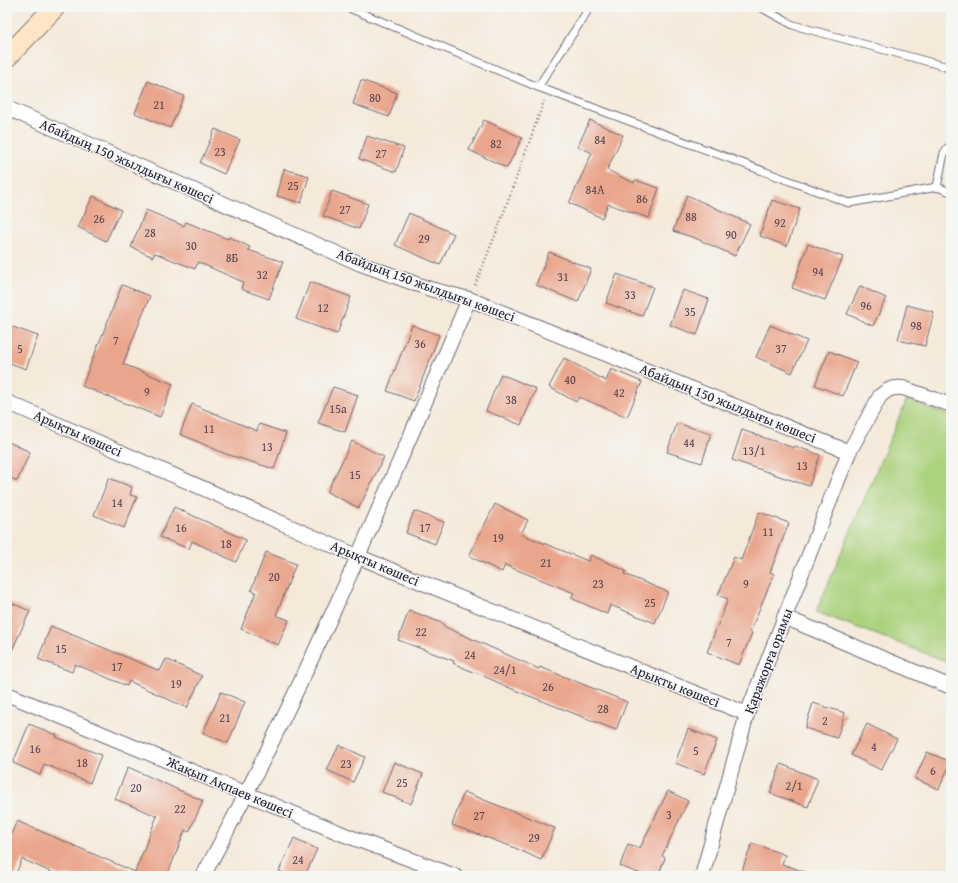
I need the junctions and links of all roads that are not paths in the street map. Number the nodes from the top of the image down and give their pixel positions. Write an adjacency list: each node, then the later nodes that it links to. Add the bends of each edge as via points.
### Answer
1 (55, 7): 5 (street)
2 (347, 7): 7 (lane)
3 (590, 7): 7 (lane)
4 (760, 7): 6 (lane, via 793,25)
5 (7, 57)
6 (951, 70)
7 (538, 87): 10 (lane, via 849,203)
8 (7, 108): 12 (street, Абайдың 150 жылдығы көшесі, via 361,264 430,289)
9 (951, 144): 10 (lane, via 944,153)
10 (937, 187): 11 (lane)
11 (951, 192)
12 (469, 299): 15 (street, Абайдың 150 жылдығы көшесі); 16 (street)
13 (7, 402): 16 (street, Арықты көшесі)
14 (951, 405): 15 (street, Қаражорға орамы, via 903,388 887,390 880,396)
15 (849, 452): 17 (street, Қаражорға орамы)
16 (359, 558): 20 (street, Арықты көшесі); 21 (street)
17 (784, 617): 18 (street); 20 (street, Қаражорға орамы)
18 (951, 687)
19 (7, 694): 21 (street, Жақып Ақпаев көшесі)
20 (747, 714): 24 (street, Қаражорға орамы)
21 (247, 794): 22 (street); 23 (street, Жақып Ақпаев көшесі, via 344,835)
22 (203, 876)
23 (456, 876)
24 (702, 876)

